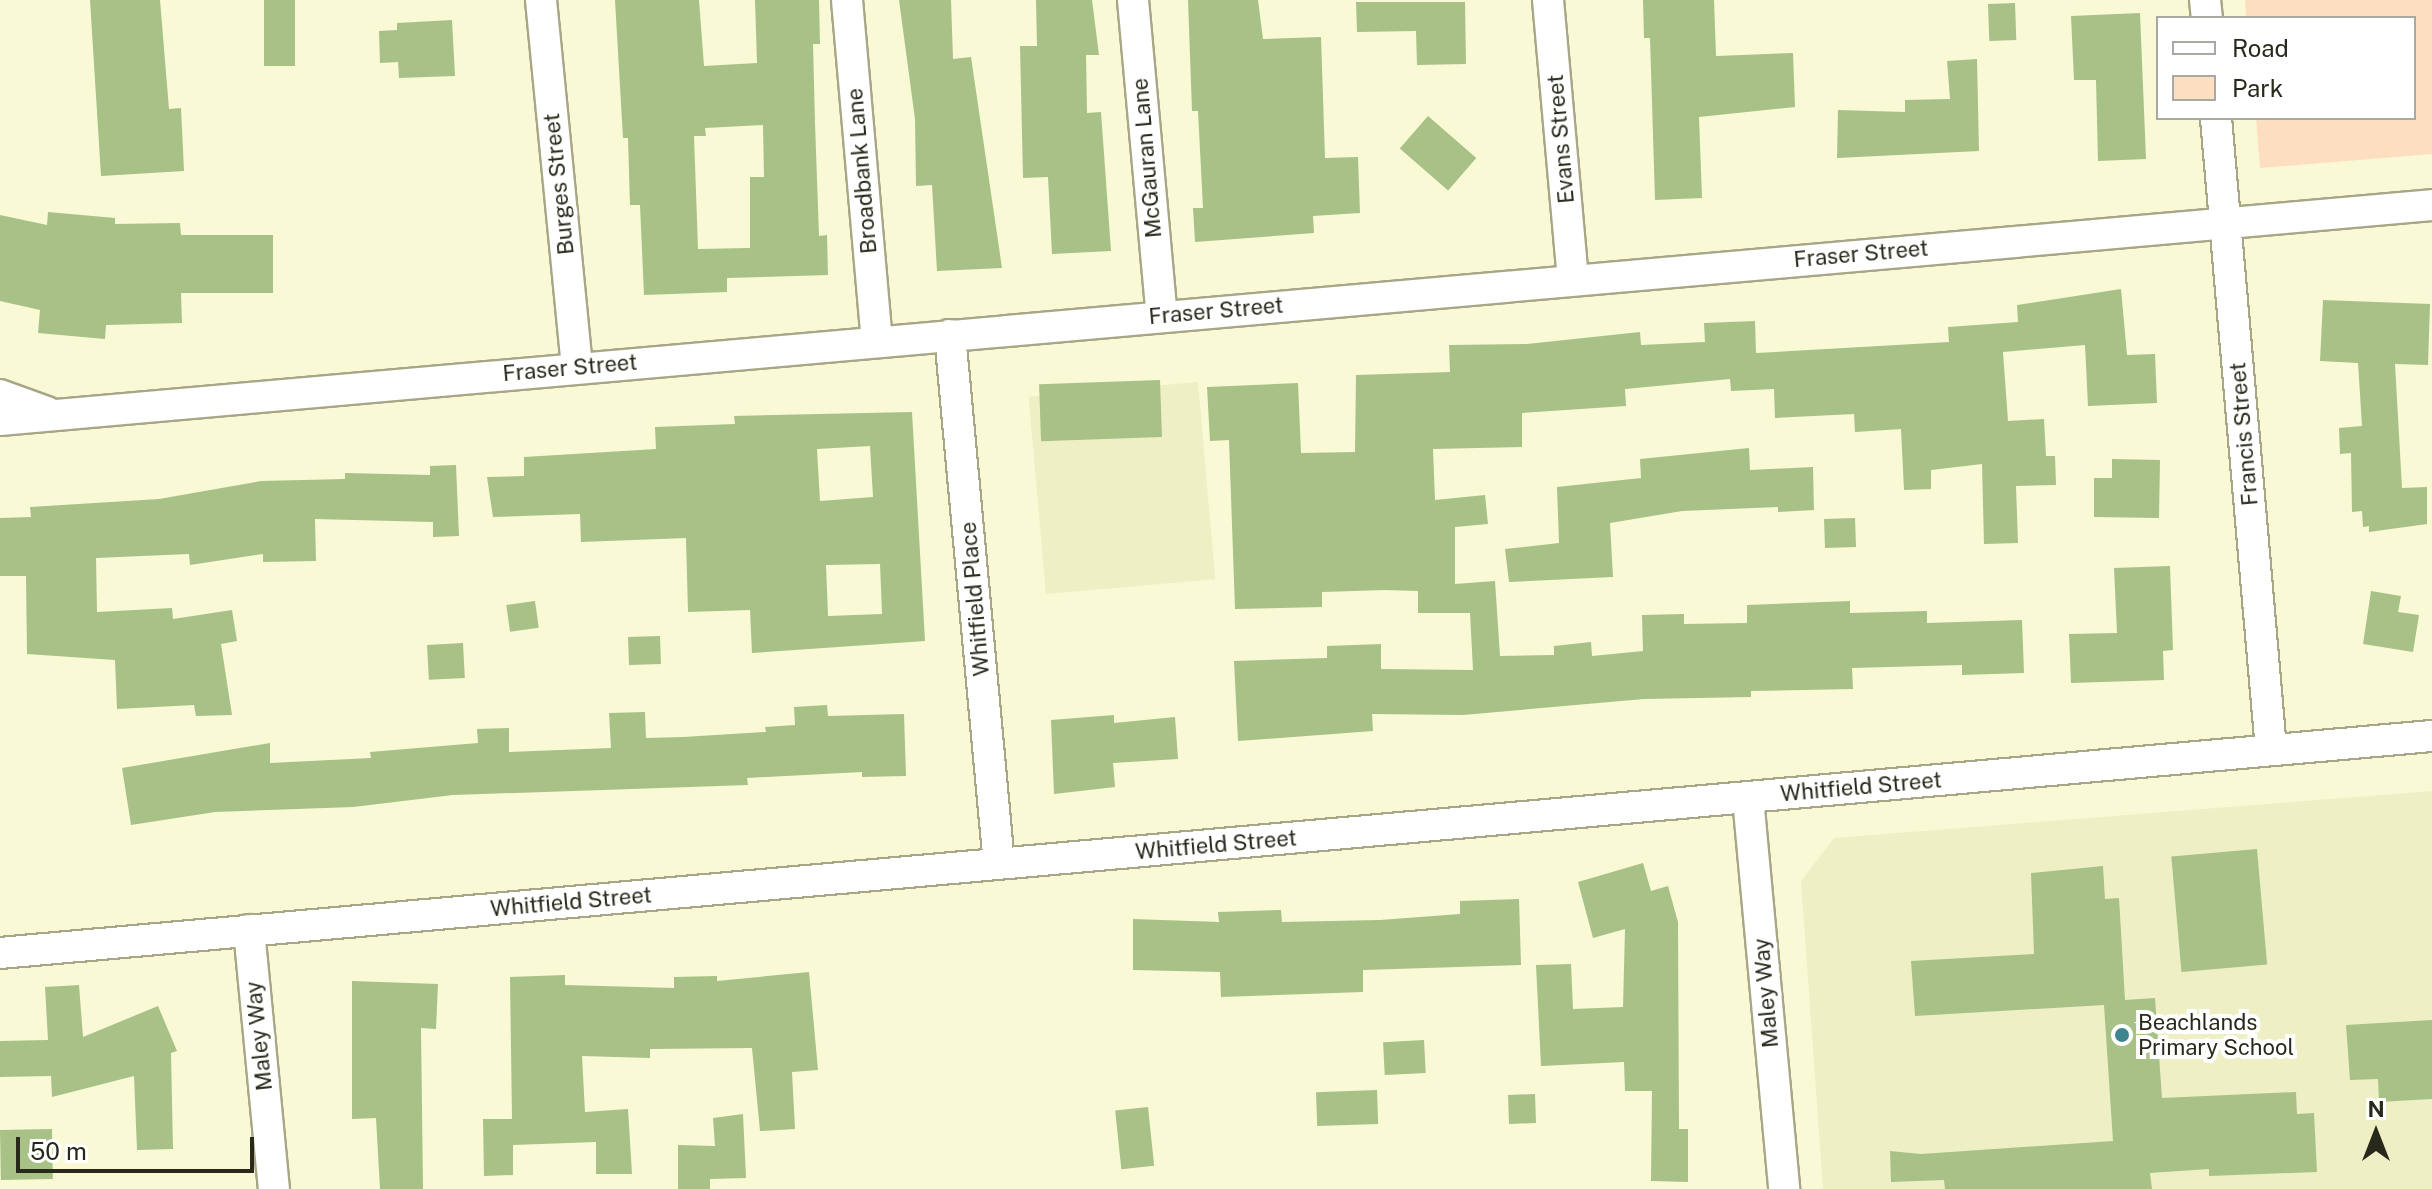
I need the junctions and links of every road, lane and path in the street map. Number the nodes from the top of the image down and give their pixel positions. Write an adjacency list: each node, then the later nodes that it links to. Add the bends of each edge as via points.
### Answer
1 (541, 0): 12 (street, Burges Street)
2 (847, 0): 11 (street, Broadbank Lane)
3 (1133, 0): 9 (street, McGauran Lane)
4 (1548, 0): 8 (street, Evans Street)
5 (2216, 120): 7 (street, Francis Street)
6 (2432, 205): 7 (street, Fraser Street)
7 (2226, 223): 8 (street, Fraser Street); 17 (street, Francis Street)
8 (1573, 279): 9 (street, Fraser Street)
9 (1162, 316): 10 (street, Fraser Street)
10 (950, 335): 11 (street, Fraser Street); 19 (street, Whitfield Place)
11 (877, 341): 12 (street, Fraser Street)
12 (577, 367): 14 (street, Fraser Street)
13 (0, 395): 14 (street)
14 (56, 415): 15 (street, Fraser Street)
15 (0, 420)
16 (2432, 736): 17 (street, Whitfield Street)
17 (2271, 749): 18 (street, Whitfield Street)
18 (1748, 798): 19 (street, Whitfield Street); 23 (street, Maley Way)
19 (999, 864): 20 (street, Whitfield Street)
20 (249, 930): 21 (street, Whitfield Street); 22 (street, Maley Way)
21 (0, 953)
22 (274, 1189)
23 (1784, 1189)

